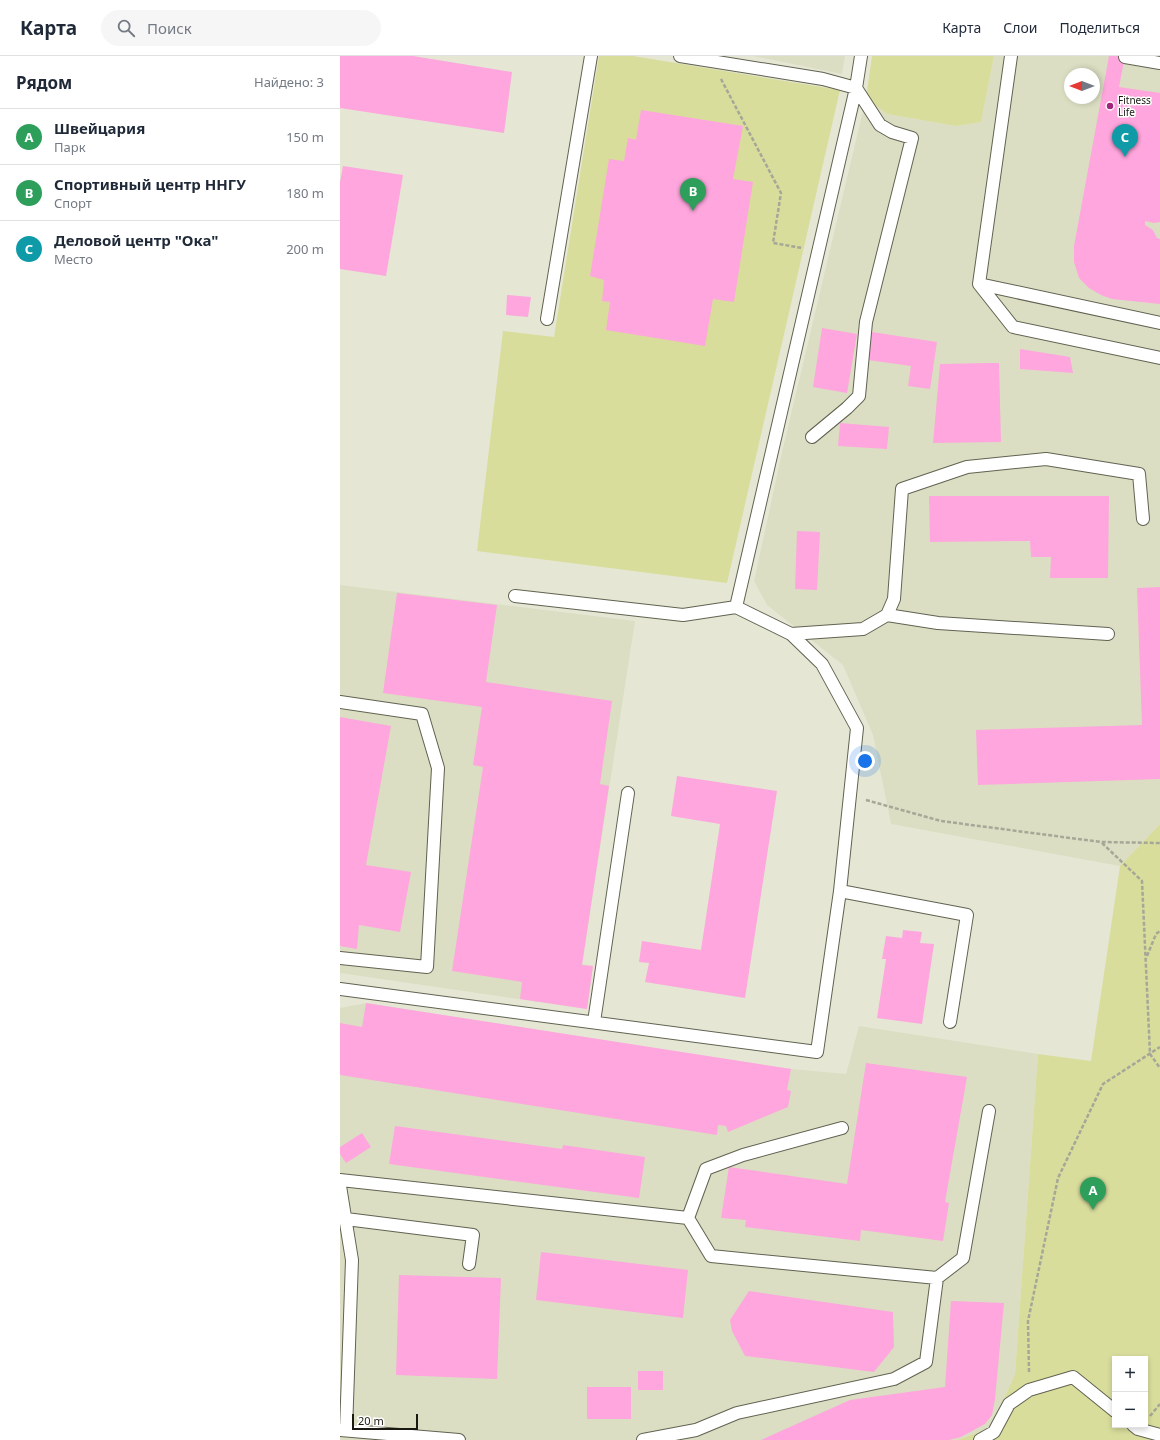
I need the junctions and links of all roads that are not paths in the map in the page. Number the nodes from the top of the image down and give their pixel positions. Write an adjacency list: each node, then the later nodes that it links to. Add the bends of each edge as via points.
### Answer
1 (591, 56): 9 (lane)
2 (680, 56): 7 (lane, via 823,79)
3 (860, 56): 7 (lane)
4 (1011, 56): 8 (lane)
5 (1124, 57): 6 (lane)
6 (1160, 63)
7 (856, 88): 12 (lane, via 880,125 912,138 866,322 859,396); 15 (lane)
8 (979, 284): 10 (lane); 11 (lane, via 1013,327)
9 (547, 319)
10 (1160, 324)
11 (1160, 358)
12 (812, 437)
13 (1143, 519): 16 (lane, via 1139,474 1046,459 967,467 902,489 894,599)
14 (515, 596): 15 (lane, via 683,615)
15 (736, 607): 17 (lane)
16 (887, 615): 17 (lane, via 863,629); 18 (lane, via 938,623)
17 (791, 634): 21 (lane, via 822,664 857,728)
18 (1108, 634)
19 (340, 702): 22 (lane, via 422,714 438,768 427,967)
20 (628, 793): 24 (lane)
21 (840, 891): 24 (lane, via 817,1052); 25 (lane, via 967,915)
22 (340, 958)
23 (340, 989): 24 (lane)
24 (594, 1022)
25 (950, 1022)
26 (989, 1111): 33 (lane, via 963,1258)
27 (842, 1128): 30 (lane, via 743,1155 706,1169)
28 (340, 1180): 30 (lane)
29 (340, 1186): 31 (lane)
30 (688, 1218): 33 (lane, via 711,1256)
31 (346, 1220): 32 (lane, via 473,1235); 36 (lane, via 352,1260)
32 (470, 1264)
33 (937, 1278): 39 (lane, via 926,1362 894,1379 737,1413 696,1430)
34 (1112, 1409): 40 (lane, via 1073,1377 1029,1390 1009,1404 994,1432)
35 (1137, 1428): 37 (lane)
36 (343, 1430): 38 (lane)
37 (1160, 1435)
38 (459, 1440)
39 (643, 1440)
40 (980, 1440)

